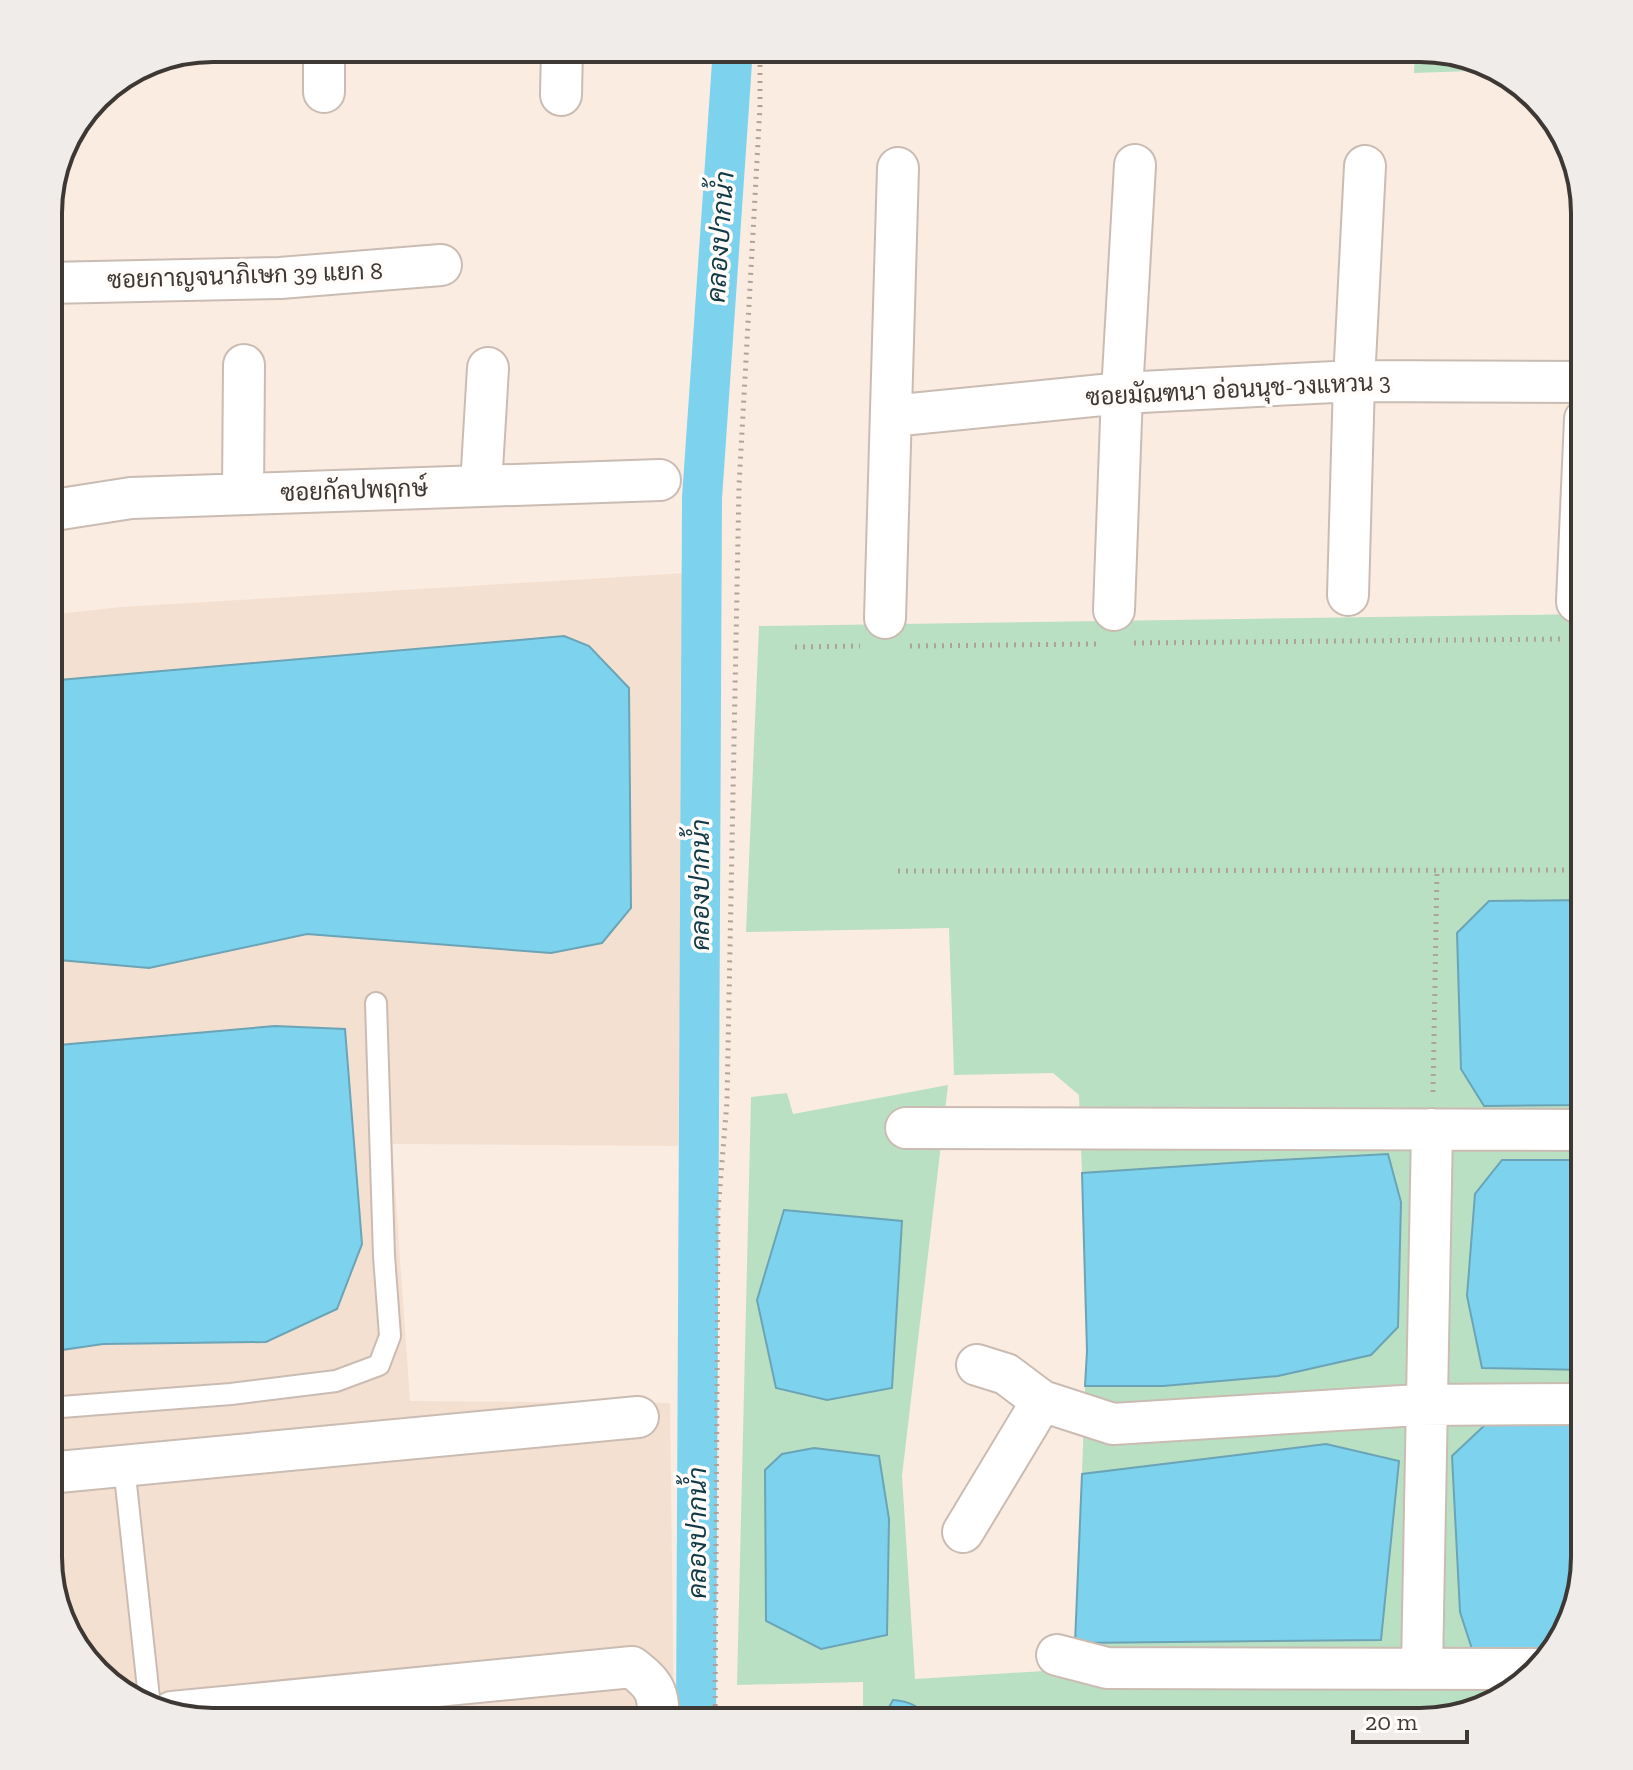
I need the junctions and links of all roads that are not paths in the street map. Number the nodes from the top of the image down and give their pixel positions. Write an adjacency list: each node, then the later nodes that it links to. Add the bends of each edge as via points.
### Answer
1 (324, 62): 3 (street)
2 (562, 62): 4 (street)
3 (324, 92)
4 (561, 95)
5 (1135, 165): 14 (street)
6 (1365, 166): 12 (street)
7 (898, 168): 15 (street)
8 (441, 265): 9 (street, ซอยกาญจนาภิเษก 39 แยก 8, via 280,278)
9 (62, 283)
10 (244, 365): 18 (street)
11 (488, 368): 17 (street)
12 (1354, 381): 13 (street, ซอยมัณฑนา อ่อนนุช-วงแหวน 3); 14 (street, ซอยมัณฑนา อ่อนนุช-วงแหวน 3); 20 (street)
13 (1571, 382)
14 (1122, 393): 15 (street, ซอยมัณฑนา อ่อนนุช-วงแหวน 3); 21 (street)
15 (891, 416): 22 (street)
16 (660, 480): 17 (street, ซอยกัลปพฤกษ์)
17 (481, 486): 18 (street, ซอยกัลปพฤกษ์)
18 (243, 494): 19 (street, ซอยกัลปพฤกษ์, via 131,498)
19 (62, 509)
20 (1348, 595)
21 (1116, 632)
22 (888, 637)
23 (376, 1003): 31 (lane, via 390,1336 379,1365 336,1381)
24 (906, 1128): 25 (street)
25 (1432, 1129): 26 (street); 30 (street)
26 (1571, 1130)
27 (977, 1365): 28 (street, via 1006,1374)
28 (1042, 1401): 30 (street, via 1113,1424); 35 (street)
29 (1571, 1404): 30 (street)
30 (1427, 1405): 37 (street)
31 (62, 1407)
32 (638, 1417): 33 (street)
33 (124, 1466): 34 (street); 39 (lane)
34 (62, 1472)
35 (963, 1532)
36 (1057, 1655): 37 (street, via 1107,1668)
37 (1422, 1669): 38 (street)
38 (1522, 1669)
39 (149, 1693)
40 (241, 1708): 41 (street, via 344,1702 632,1667 651,1682)
41 (658, 1708)

